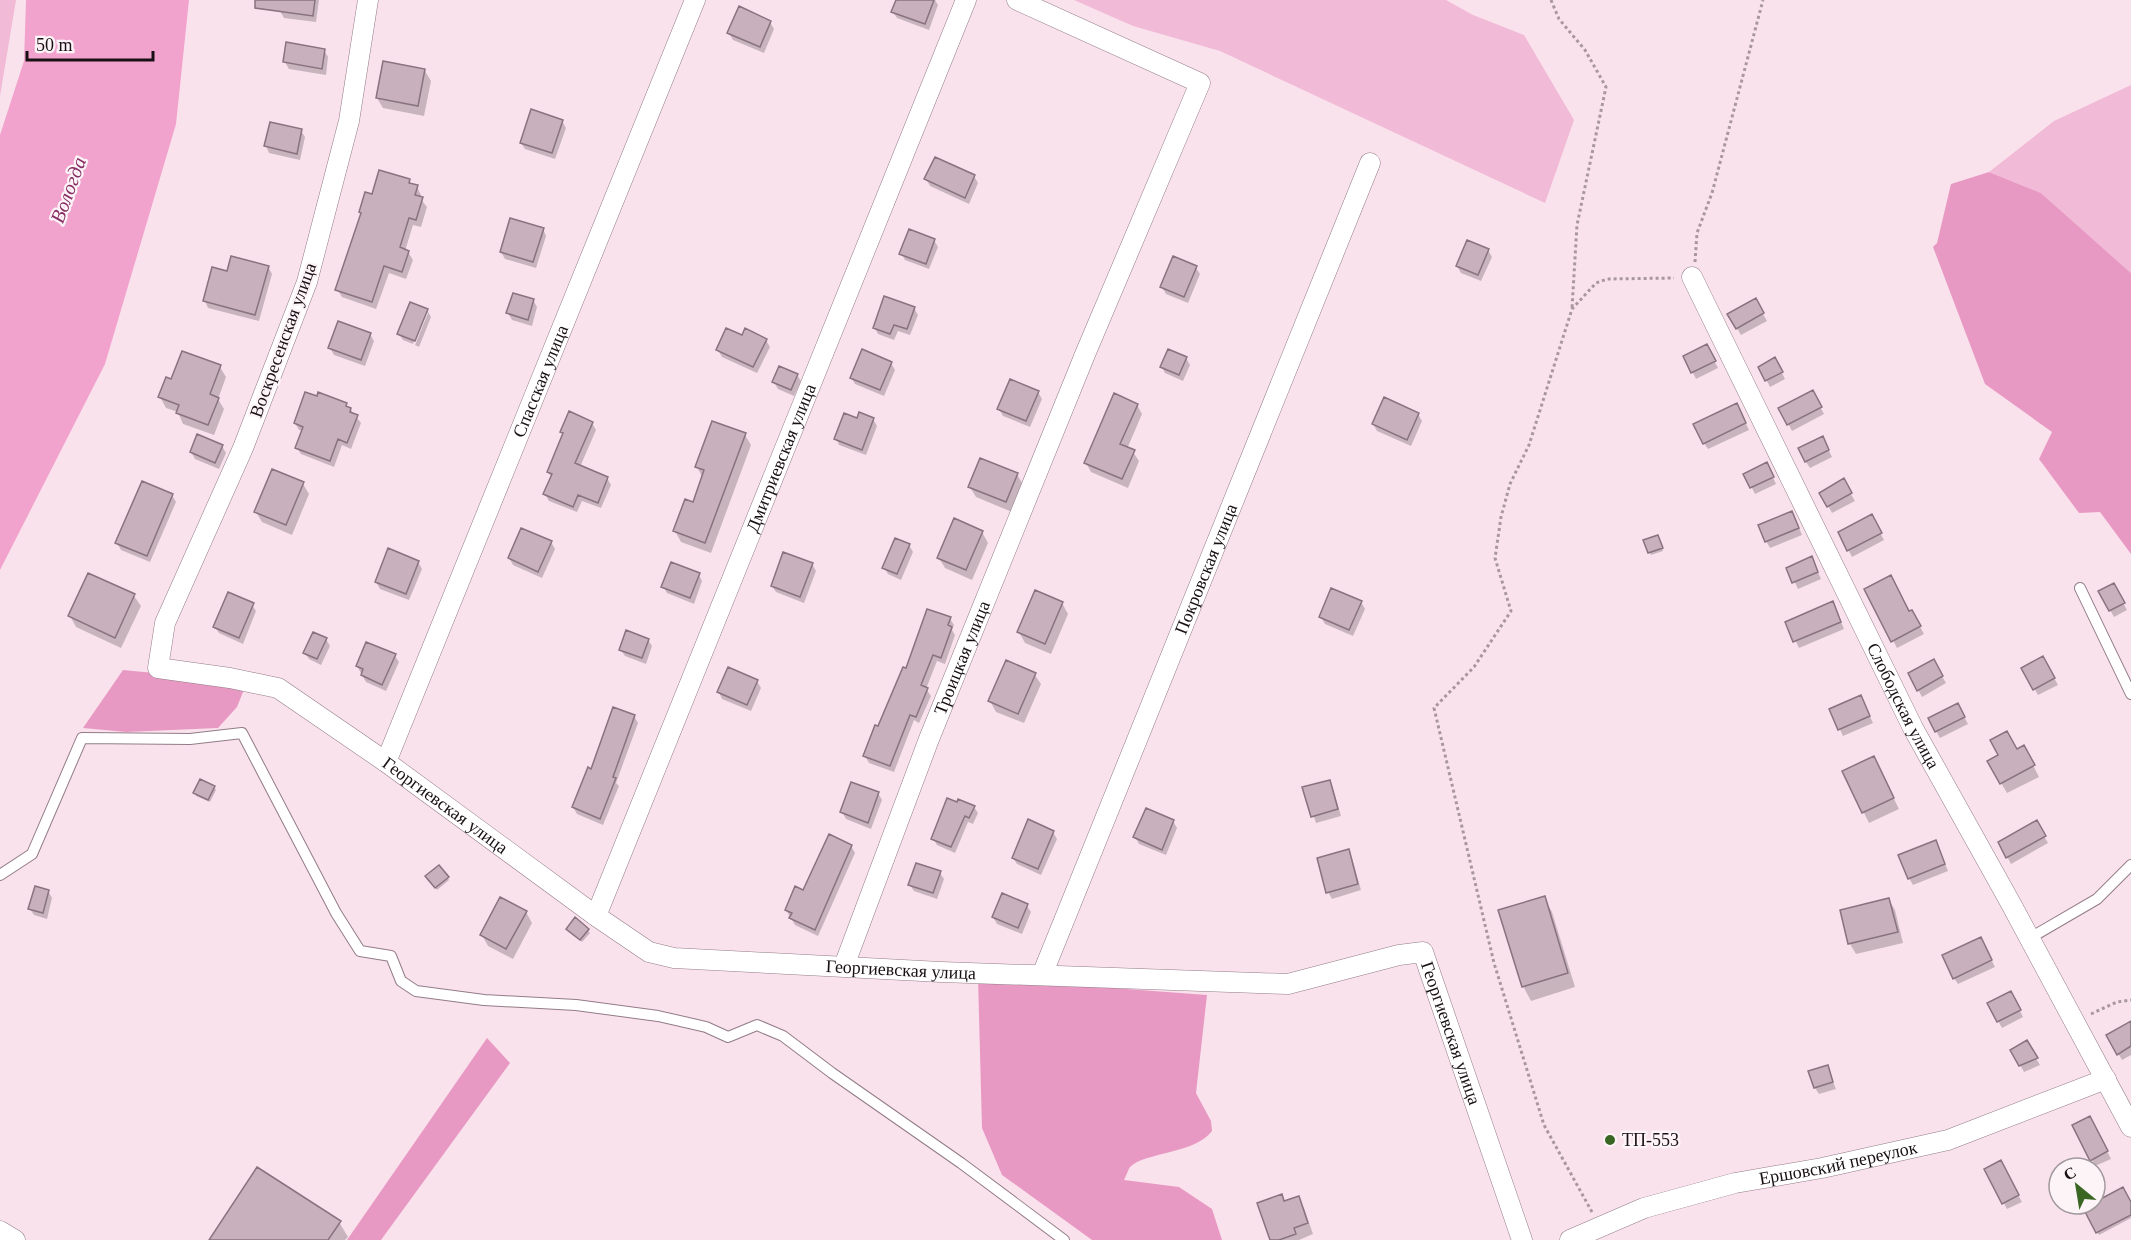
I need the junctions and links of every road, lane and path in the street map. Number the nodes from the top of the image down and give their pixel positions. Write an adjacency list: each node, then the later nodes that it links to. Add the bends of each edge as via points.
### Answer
1 (368, 0): 11 (street, Воскресенская улица, via 350,121 307,282 243,448 165,623)
2 (695, 0): 13 (street, Спасская улица)
3 (966, 0): 16 (street, Дмитриевская улица)
4 (1017, 0): 18 (street, Троицкая улица, via 1200,83 928,738)
5 (1551, 0): 9 (path, via 1558,19 1585,50 1606,87 1577,225)
6 (1763, 0): 8 (path, via 1712,193 1697,233)
7 (1370, 163): 19 (street, Покровская улица)
8 (1692, 278): 9 (path, via 1607,279 1596,283); 17 (street, Слободская улица, via 1913,728)
9 (1572, 309): 24 (path, via 1529,445 1510,484 1501,517 1495,558 1511,611 1474,667 1434,708 1494,963 1544,1125)
10 (2080, 588): 12 (lane)
11 (158, 668): 13 (street, Георгиевская улица, via 278,688)
12 (2131, 694)
13 (386, 762): 16 (street, Георгиевская улица)
14 (2131, 865): 17 (lane, via 2097,899)
15 (0, 875): 27 (lane, via 32,854 82,738 190,739 242,733 336,914 360,951 391,956 401,981 416,991 647,1014 706,1027 728,1037 756,1024 783,1036)
16 (596, 916): 18 (street, Георгиевская улица, via 650,952 674,958)
17 (2030, 938): 21 (street, Слободская улица)
18 (844, 966): 19 (street, Георгиевская улица)
19 (1042, 975): 28 (street, Георгиевская улица, via 1288,984 1423,952)
20 (2131, 1000): 21 (path, via 2117,1002)
21 (2075, 1021): 22 (street, Слободская улица)
22 (2106, 1079): 23 (street, Слободская улица); 24 (street, Ершовский переулок, via 1948,1140 1736,1183 1644,1208)
23 (2131, 1127)
24 (1600, 1226): 29 (street, Ершовский переулок)
25 (0, 1231): 26 (street)
26 (15, 1240)
27 (1064, 1240)
28 (1522, 1240)
29 (1570, 1240)

